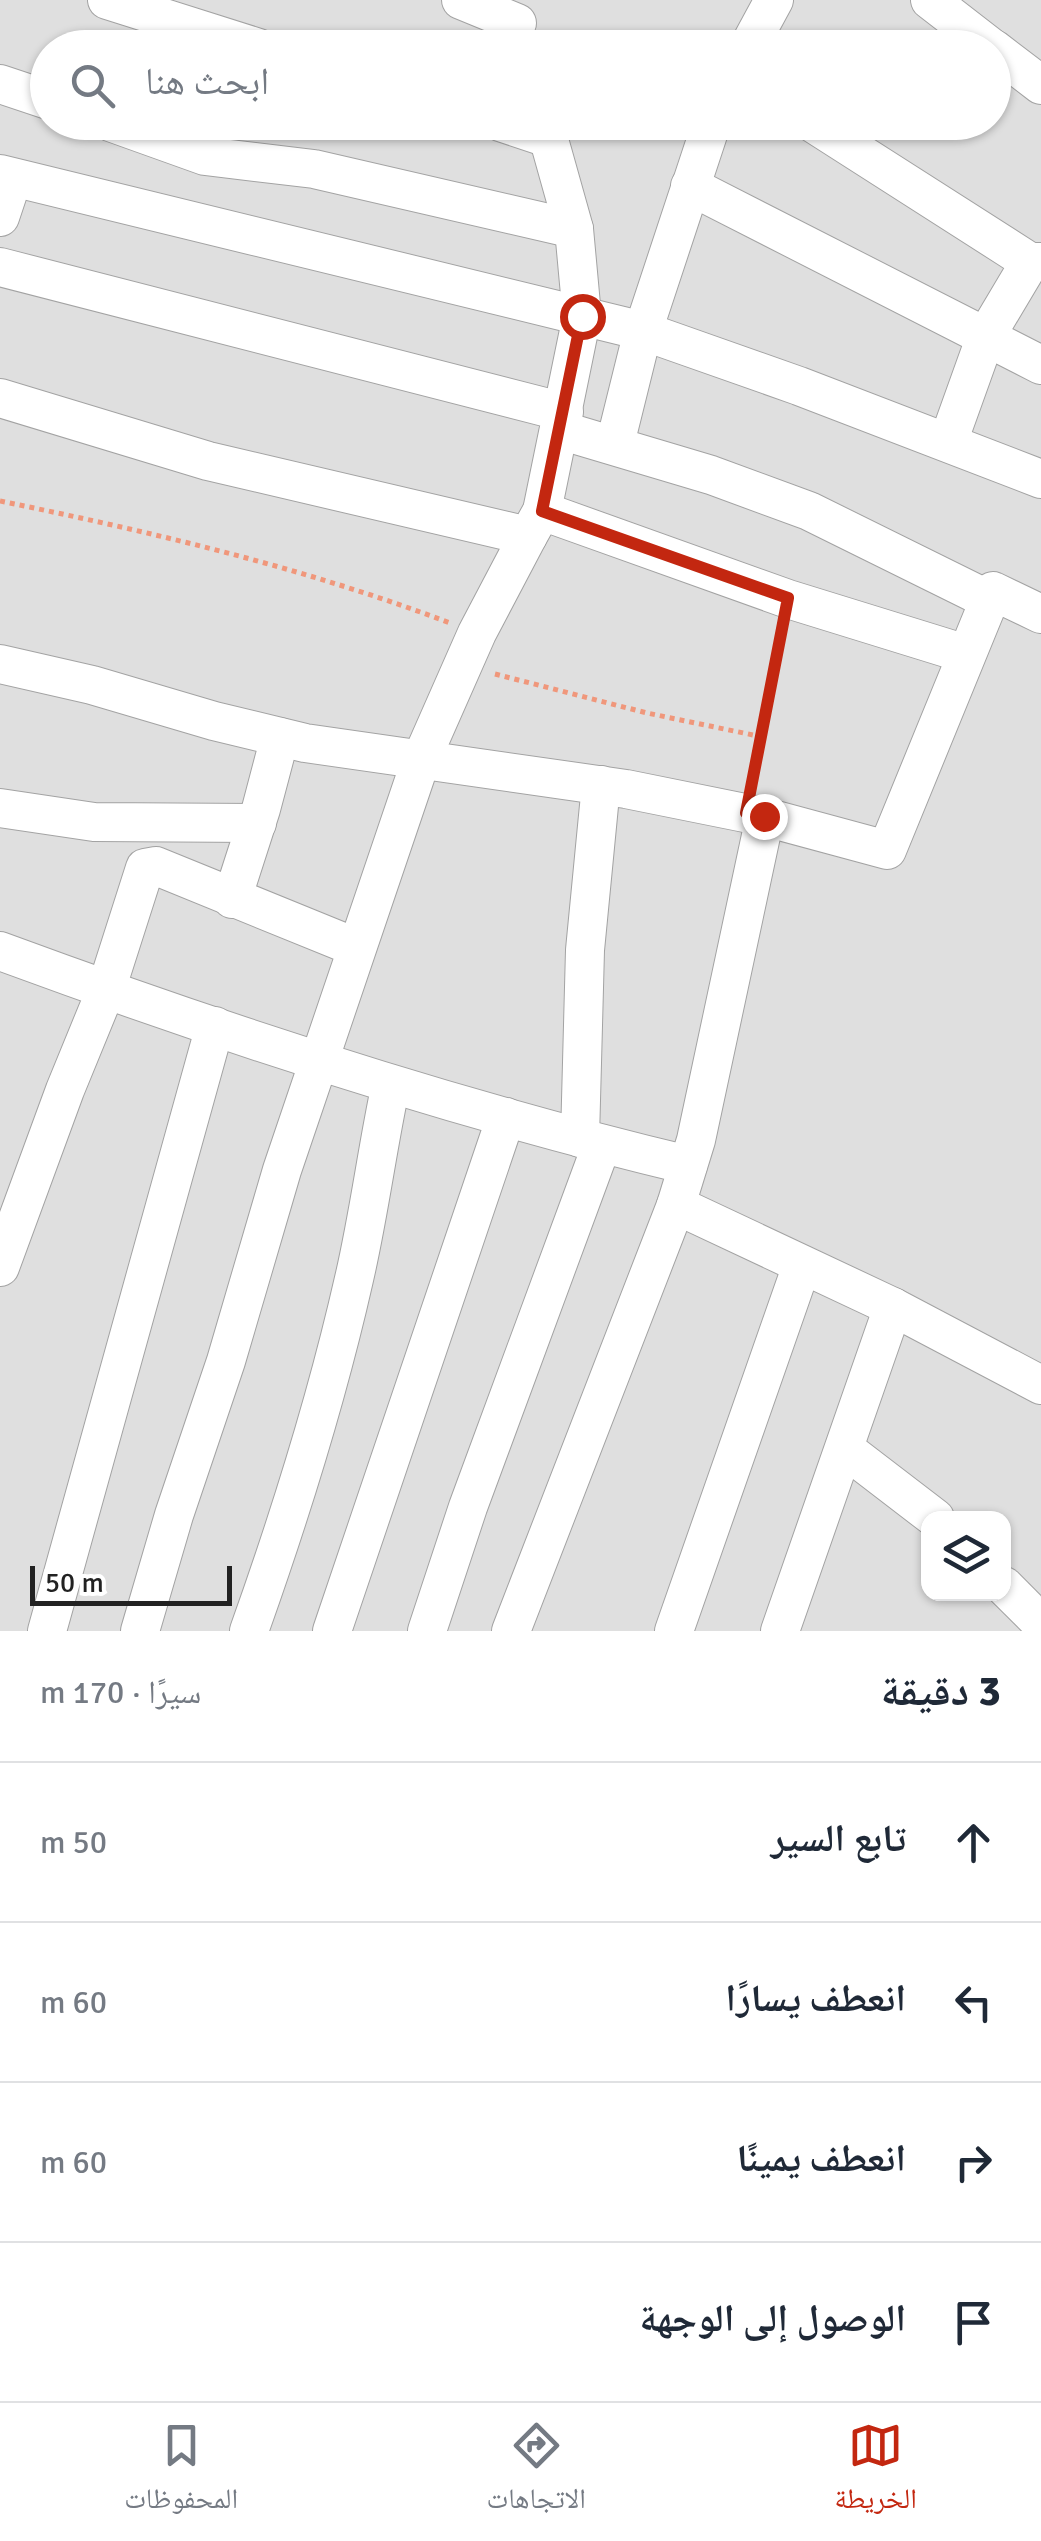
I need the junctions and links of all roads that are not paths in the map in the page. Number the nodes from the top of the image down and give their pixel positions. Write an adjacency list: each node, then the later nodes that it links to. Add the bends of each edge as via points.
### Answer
1 (106, 0): 6 (street)
2 (460, 0): 5 (street)
3 (774, 0): 7 (street)
4 (930, 0): 8 (street)
5 (515, 24)
6 (202, 30)
7 (758, 30)
8 (969, 30)
9 (1011, 62): 11 (street)
10 (0, 84): 12 (street)
11 (1041, 85)
12 (30, 94)
13 (160, 140): 20 (street, via 205,156 314,169)
14 (549, 140): 20 (street)
15 (706, 140): 18 (street)
16 (840, 140): 21 (street)
17 (6, 176): 19 (street); 23 (street)
18 (690, 186): 24 (street); 25 (street)
19 (0, 217)
20 (574, 228): 23 (street)
21 (1036, 262): 25 (street)
22 (0, 267): 28 (street)
23 (582, 316): 24 (street); 28 (street)
24 (643, 331): 29 (street); 30 (street)
25 (986, 336): 26 (street); 29 (street)
26 (1041, 364)
27 (0, 398): 32 (street, via 208,461)
28 (562, 421): 30 (street); 32 (street)
29 (948, 442): 31 (street)
30 (615, 444): 33 (street, via 809,511)
31 (1041, 479)
32 (535, 524): 35 (street); 38 (street)
33 (988, 600): 34 (street, via 993,591); 35 (street)
34 (1041, 614)
35 (966, 654): 41 (street, via 887,850)
36 (0, 664): 37 (street)
37 (280, 737): 38 (street); 42 (street)
38 (421, 760): 39 (street); 44 (street)
39 (602, 785): 41 (street); 51 (street, via 585,950)
40 (0, 808): 42 (street, via 106,823)
41 (755, 815): 52 (street)
42 (257, 823): 43 (street)
43 (232, 899): 44 (street); 46 (street, via 156,866 145,868)
44 (355, 947): 48 (street)
45 (0, 951): 46 (street)
46 (106, 990): 47 (street); 55 (street)
47 (215, 1026): 48 (street); 62 (street)
48 (320, 1061): 49 (street); 63 (street)
49 (391, 1084): 50 (street); 64 (street, via 337,1350)
50 (506, 1117): 51 (street); 65 (street)
51 (591, 1141): 52 (street); 66 (street)
52 (688, 1165): 53 (street)
53 (676, 1204): 54 (street); 67 (street)
54 (802, 1265): 56 (street); 68 (street)
55 (0, 1267)
56 (893, 1307): 57 (street); 58 (street)
57 (1041, 1386)
58 (846, 1449): 59 (street); 69 (street)
59 (927, 1511)
60 (1011, 1593): 61 (street)
61 (1041, 1623)
62 (48, 1631)
63 (140, 1631)
64 (249, 1631)
65 (332, 1631)
66 (427, 1631)
67 (511, 1631)
68 (674, 1631)
69 (780, 1631)

